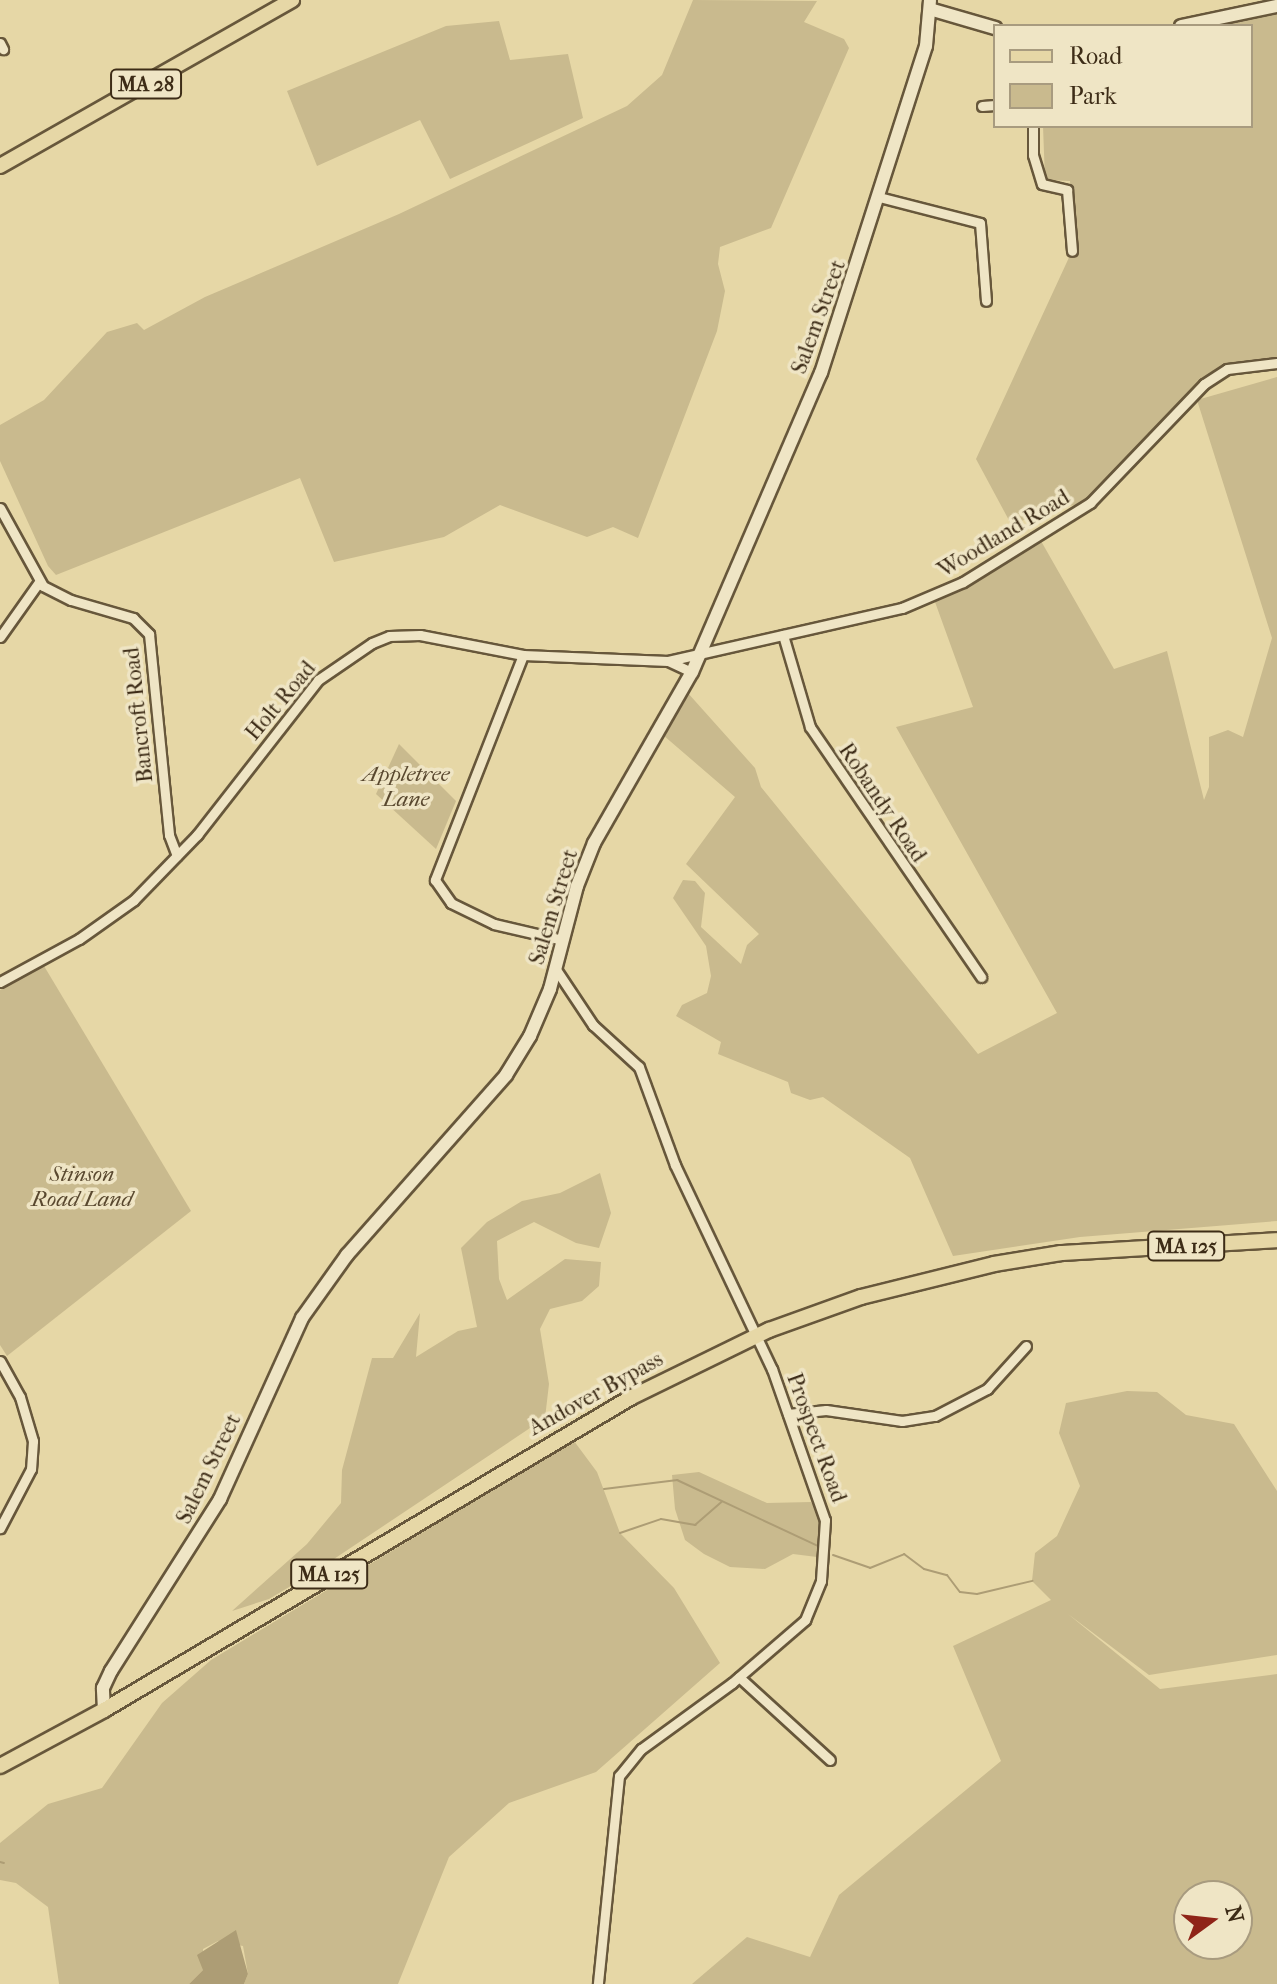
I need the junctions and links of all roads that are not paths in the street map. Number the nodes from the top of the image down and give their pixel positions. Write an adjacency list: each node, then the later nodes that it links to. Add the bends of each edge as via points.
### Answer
1 (292, 0): 9 (main road, MA 28)
2 (932, 5): 5 (street); 10 (street, Salem Street)
3 (1277, 6): 4 (street)
4 (1191, 24)
5 (993, 27)
6 (993, 105): 7 (street)
7 (982, 106)
8 (1033, 128): 11 (street, via 1033,155 1042,184 1067,190)
9 (0, 166)
10 (879, 197): 12 (street, via 980,223); 18 (street, Salem Street, via 821,373)
11 (1072, 251)
12 (986, 301)
13 (1277, 363): 16 (street, Woodland Road, via 1227,369 1204,384 1090,503 963,582 902,608)
14 (0, 508): 15 (street)
15 (39, 582): 17 (street); 22 (street, Bancroft Road, via 62,597 133,618 149,634 169,835)
16 (783, 635): 18 (street, Woodland Road); 25 (street, Robandy Road, via 810,727)
17 (0, 637)
18 (700, 653): 20 (street, Holt Road); 21 (street, Salem Street)
19 (523, 655): 20 (street, Holt Road); 22 (street, Holt Road, via 400,634 351,652 306,692); 23 (street, via 435,880 451,903 494,924)
20 (668, 661): 21 (street, Holt Road)
21 (692, 672): 23 (street, Salem Street, via 594,843)
22 (177, 856): 26 (street, Holt Road, via 101,925)
23 (562, 940): 24 (street, Salem Street)
24 (555, 968): 28 (street, Prospect Road, via 593,1025 639,1067 675,1165); 34 (street, Salem Street, via 530,1036 506,1075 347,1255 302,1318 220,1499 111,1671 103,1688)
25 (981, 977)
26 (0, 982)
27 (1277, 1240): 28 (main road, Andover Bypass / MA 125, via 1061,1253 994,1264 861,1297)
28 (756, 1336): 31 (street, Prospect Road); 34 (main road, Andover Bypass / MA 125, via 630,1398)
29 (1026, 1346): 31 (street, via 987,1389 935,1416 902,1421 826,1410)
30 (0, 1361): 32 (street, via 20,1397 33,1441 31,1469)
31 (788, 1414): 33 (street, Prospect Road, via 825,1511 821,1581 805,1620)
32 (0, 1528)
33 (739, 1677): 35 (street); 37 (street, Prospect Road, via 641,1749 619,1776)
34 (104, 1710): 36 (main road, Andover Bypass / MA 125)
35 (830, 1760)
36 (0, 1766)
37 (598, 1984)

